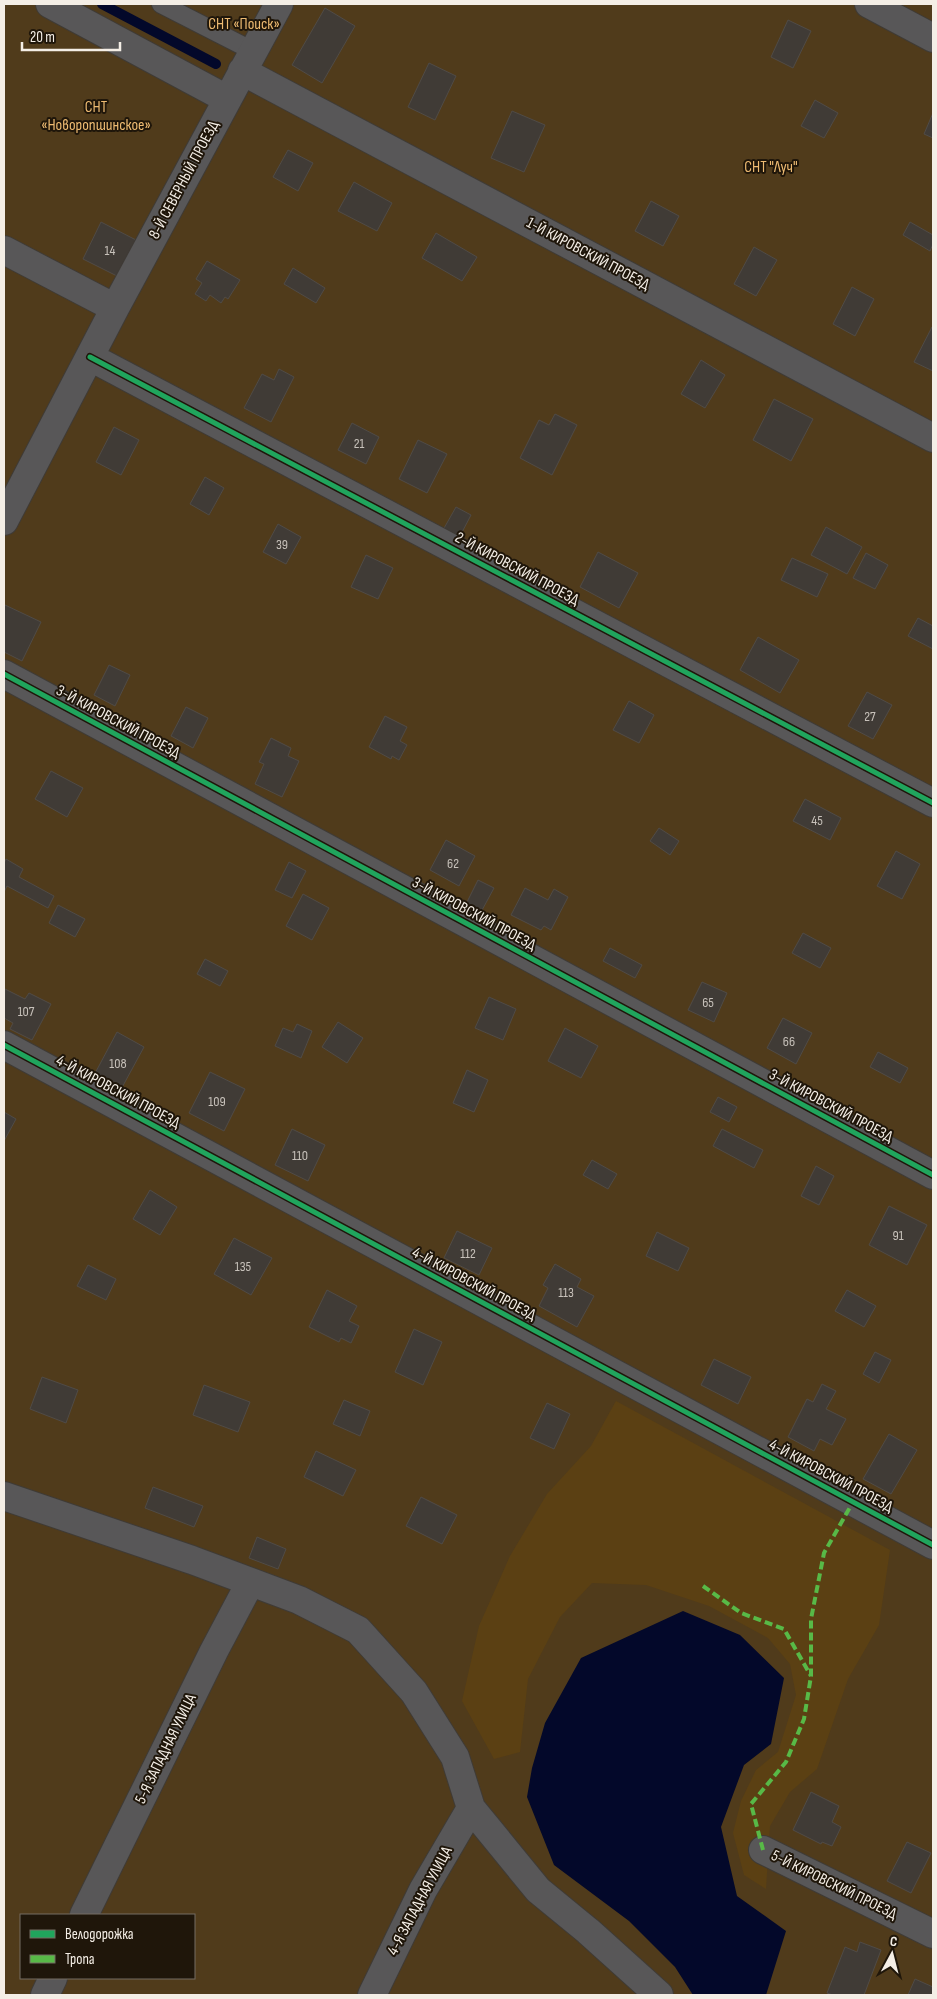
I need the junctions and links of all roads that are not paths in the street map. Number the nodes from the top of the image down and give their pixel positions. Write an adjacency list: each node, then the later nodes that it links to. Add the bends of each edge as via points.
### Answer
1 (50, 4): 7 (street)
2 (161, 4): 6 (lane)
3 (278, 4): 6 (street, 8-Й СЕВЕРНЫЙ ПРОЕЗД)
4 (869, 4): 5 (street)
5 (933, 38)
6 (248, 61): 7 (street, 8-Й СЕВЕРНЫЙ ПРОЕЗД); 11 (street, 1-Й КИРОВСКИЙ ПРОЕЗД)
7 (227, 99): 9 (street, 8-Й СЕВЕРНЫЙ ПРОЕЗД)
8 (4, 250): 9 (street)
9 (115, 308): 10 (street, 8-Й СЕВЕРНЫЙ ПРОЕЗД)
10 (90, 356): 12 (street, 8-Й СЕВЕРНЫЙ ПРОЕЗД); 14 (street, 2-Й КИРОВСКИЙ ПРОЕЗД)
11 (933, 438)
12 (4, 521)
13 (4, 674): 16 (street, 3-Й КИРОВСКИЙ ПРОЕЗД)
14 (933, 803)
15 (4, 1045): 18 (street, 4-Й КИРОВСКИЙ ПРОЕЗД)
16 (933, 1175)
17 (4, 1496): 19 (street)
18 (933, 1546)
19 (250, 1583): 20 (street, via 299,1600 358,1630 414,1692 455,1757); 22 (street, 5-Я ЗАПАДНАЯ УЛИЦА)
20 (471, 1808): 26 (street, 4-Я ЗАПАДНАЯ УЛИЦА, via 423,1890); 27 (street, via 538,1890)
21 (763, 1850): 23 (street, 5-Й КИРОВСКИЙ ПРОЕЗД)
22 (84, 1914)
23 (933, 1934)
24 (53, 1979): 25 (street)
25 (45, 1995)
26 (372, 1995)
27 (659, 1995)

